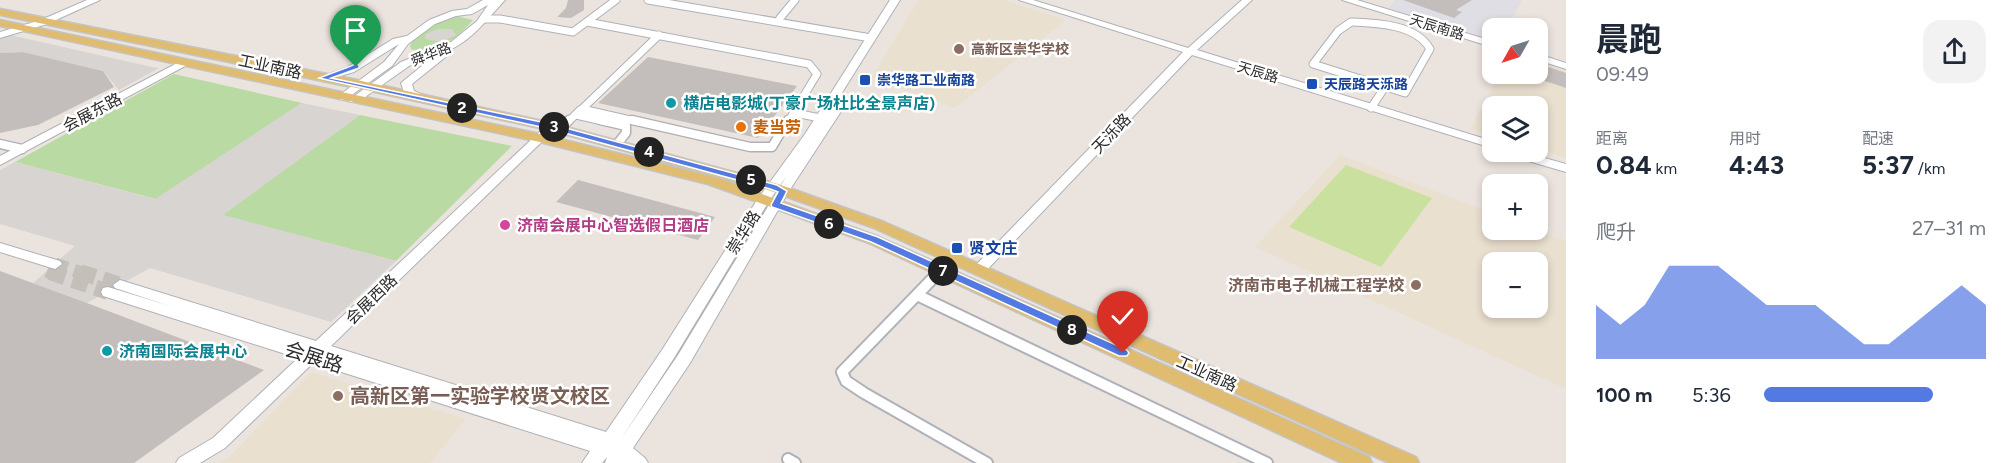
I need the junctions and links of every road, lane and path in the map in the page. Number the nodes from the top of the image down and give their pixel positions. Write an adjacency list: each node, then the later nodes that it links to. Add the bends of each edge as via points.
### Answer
1 (84, 0): 20 (street)
2 (95, 0): 20 (street)
3 (478, 0): 17 (street)
4 (490, 0): 17 (street, 舜华路)
5 (500, 0): 18 (street, 舜华路)
6 (509, 0): 18 (street)
7 (616, 0): 21 (street)
8 (648, 0): 28 (street)
9 (675, 0): 19 (street)
10 (795, 0): 19 (street)
11 (895, 0): 28 (street, 崇华路)
12 (904, 0): 56 (street, 崇华路, via 819,137)
13 (1024, 0): 33 (street, 天辰路)
14 (1247, 0): 33 (street, 天泺路)
15 (1347, 0): 22 (street, 天辰南路)
16 (0, 12): 20 (main road, 工业南路)
17 (469, 12): 18 (street); 29 (street, 舜华路, via 441,18)
18 (484, 17): 21 (street, via 573,32); 31 (street, 舜华路)
19 (780, 18): 28 (street)
20 (40, 21): 24 (street); 38 (main road, 工业南路)
21 (587, 22): 27 (street)
22 (1419, 22): 25 (street); 30 (street, 天辰南路)
23 (0, 23): 24 (main road, 工业南路)
24 (20, 27): 26 (street); 36 (main road, 工业南路)
25 (1408, 32): 40 (street, via 1428,43 1430,50 1405,93); 40 (street, via 1351,22 1338,31 1313,64)
26 (0, 33)
27 (659, 35): 44 (street); 45 (street, via 809,64 817,74)
28 (872, 36): 46 (street, 崇华路)
29 (411, 38): 32 (street, 舜华路); 38 (street, via 396,41 350,70)
30 (1482, 41)
31 (455, 45): 34 (street, 舜华路); 42 (street, via 406,83 409,93)
32 (401, 49): 34 (street, via 420,54); 39 (street, 舜华路)
33 (1190, 51): 43 (street, 天辰路); 60 (street, 天泺路)
34 (434, 52): 39 (street, 舜华路)
35 (1548, 60): 37 (street)
36 (183, 63): 41 (main road, 工业南路); 52 (street, 会展东路)
37 (1566, 66)
38 (323, 78): 39 (main road, 工业南路)
39 (363, 86): 41 (street, 舜华路); 42 (main road, 工业南路)
40 (1385, 87): 43 (street)
41 (348, 98): 48 (main road, 工业南路)
42 (428, 102): 47 (main road, 工业南路)
43 (1371, 108): 49 (street, 天辰路)
44 (579, 112): 45 (street, via 750,147 772,147); 47 (street); 51 (street, via 626,126 626,133)
45 (795, 113): 46 (street)
46 (820, 118): 56 (street, 崇华路)
47 (556, 128): 48 (street, 会展西路); 51 (main road, 工业南路)
48 (540, 138): 56 (main road, 工业南路); 63 (street, 会展西路)
49 (1482, 143)
50 (0, 144): 52 (street)
51 (617, 144): 56 (main road, 工业南路)
52 (22, 149): 53 (street, 会展东路)
53 (0, 161)
54 (1546, 162): 55 (street)
55 (1566, 168)
56 (774, 196): 59 (main road, 工业南路); 60 (main road, 工业南路, via 879,225); 64 (street, 崇华路, via 684,359)
57 (0, 247): 58 (street, via 51,267)
58 (0, 256)
59 (942, 270): 62 (street); 70 (main road, 工业南路)
60 (979, 270): 71 (main road, 工业南路)
61 (114, 288): 63 (street, 会展路)
62 (917, 295): 68 (street, via 842,372 855,387); 69 (street)
63 (315, 353): 64 (street, 会展路); 65 (street, 会展西路, via 219,442)
64 (612, 451): 66 (street, 崇华路); 67 (street, 会展路)
65 (185, 463)
66 (591, 463)
67 (639, 463)
68 (987, 463)
69 (1267, 463)
70 (1362, 463)
71 (1409, 463)

